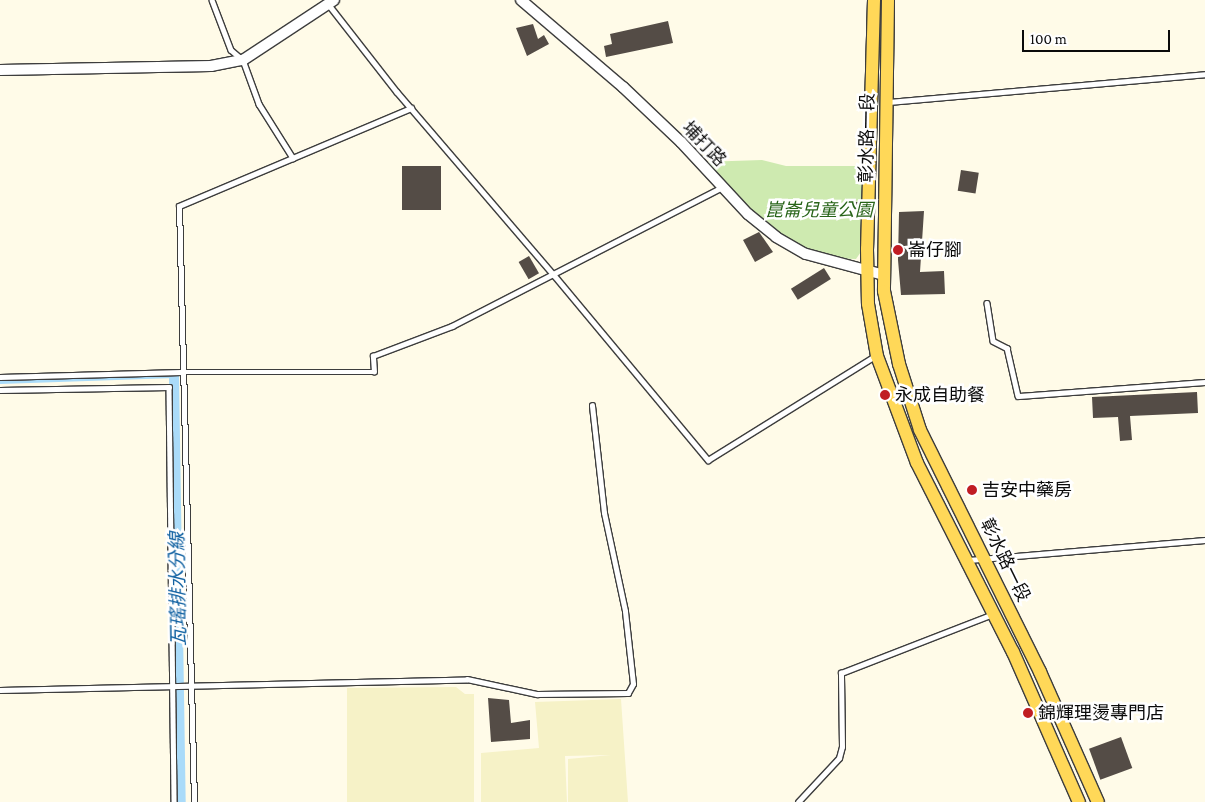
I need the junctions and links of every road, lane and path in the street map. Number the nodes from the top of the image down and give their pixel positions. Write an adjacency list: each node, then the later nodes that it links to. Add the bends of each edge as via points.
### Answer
1 (212, 0): 6 (lane, via 231,50)
2 (521, 0): 12 (street, 埔打路, via 623,87)
3 (874, 0): 13 (main road, 彰水路一段)
4 (888, 0): 9 (main road, 彰水路一段)
5 (331, 2): 6 (street); 10 (lane)
6 (243, 60): 7 (street, via 211,66); 11 (lane, via 259,104)
7 (0, 70)
8 (1205, 74): 9 (lane)
9 (885, 102): 15 (main road, 彰水路一段)
10 (411, 108): 11 (lane); 14 (lane)
11 (293, 158): 18 (lane, via 179,206)
12 (723, 187): 13 (street, 埔打路, via 776,237 806,254); 14 (lane)
13 (867, 271): 15 (street, 埔打路); 17 (main road, 彰水路一段)
14 (554, 274): 17 (lane, via 708,460); 18 (lane, via 452,326 373,356 374,372)
15 (884, 275): 25 (main road, 彰水路一段, via 899,364)
16 (987, 303): 20 (lane, via 993,341 1007,348 1018,396)
17 (876, 356): 26 (main road, 彰水路一段)
18 (181, 372): 19 (lane); 22 (lane)
19 (0, 377)
20 (1205, 382)
21 (169, 387): 22 (lane); 23 (lane); 31 (lane)
22 (182, 387): 32 (lane)
23 (0, 390)
24 (592, 406): 32 (lane, via 604,513 624,611 633,684 628,693 537,694 467,679)
25 (913, 408): 26 (main road); 29 (main road, 彰水路一段, via 920,430)
26 (897, 414): 28 (main road, 彰水路一段, via 944,520)
27 (1205, 540): 29 (lane)
28 (967, 560): 29 (lane); 30 (main road, 彰水路一段)
29 (986, 560): 38 (main road, 彰水路一段)
30 (994, 613): 36 (lane, via 841,673 842,746 839,758); 37 (main road, 彰水路一段)
31 (174, 686): 32 (lane); 33 (lane); 34 (lane)
32 (191, 686): 35 (lane)
33 (0, 690)
34 (174, 802)
35 (194, 802)
36 (798, 802)
37 (1078, 802)
38 (1098, 802)

